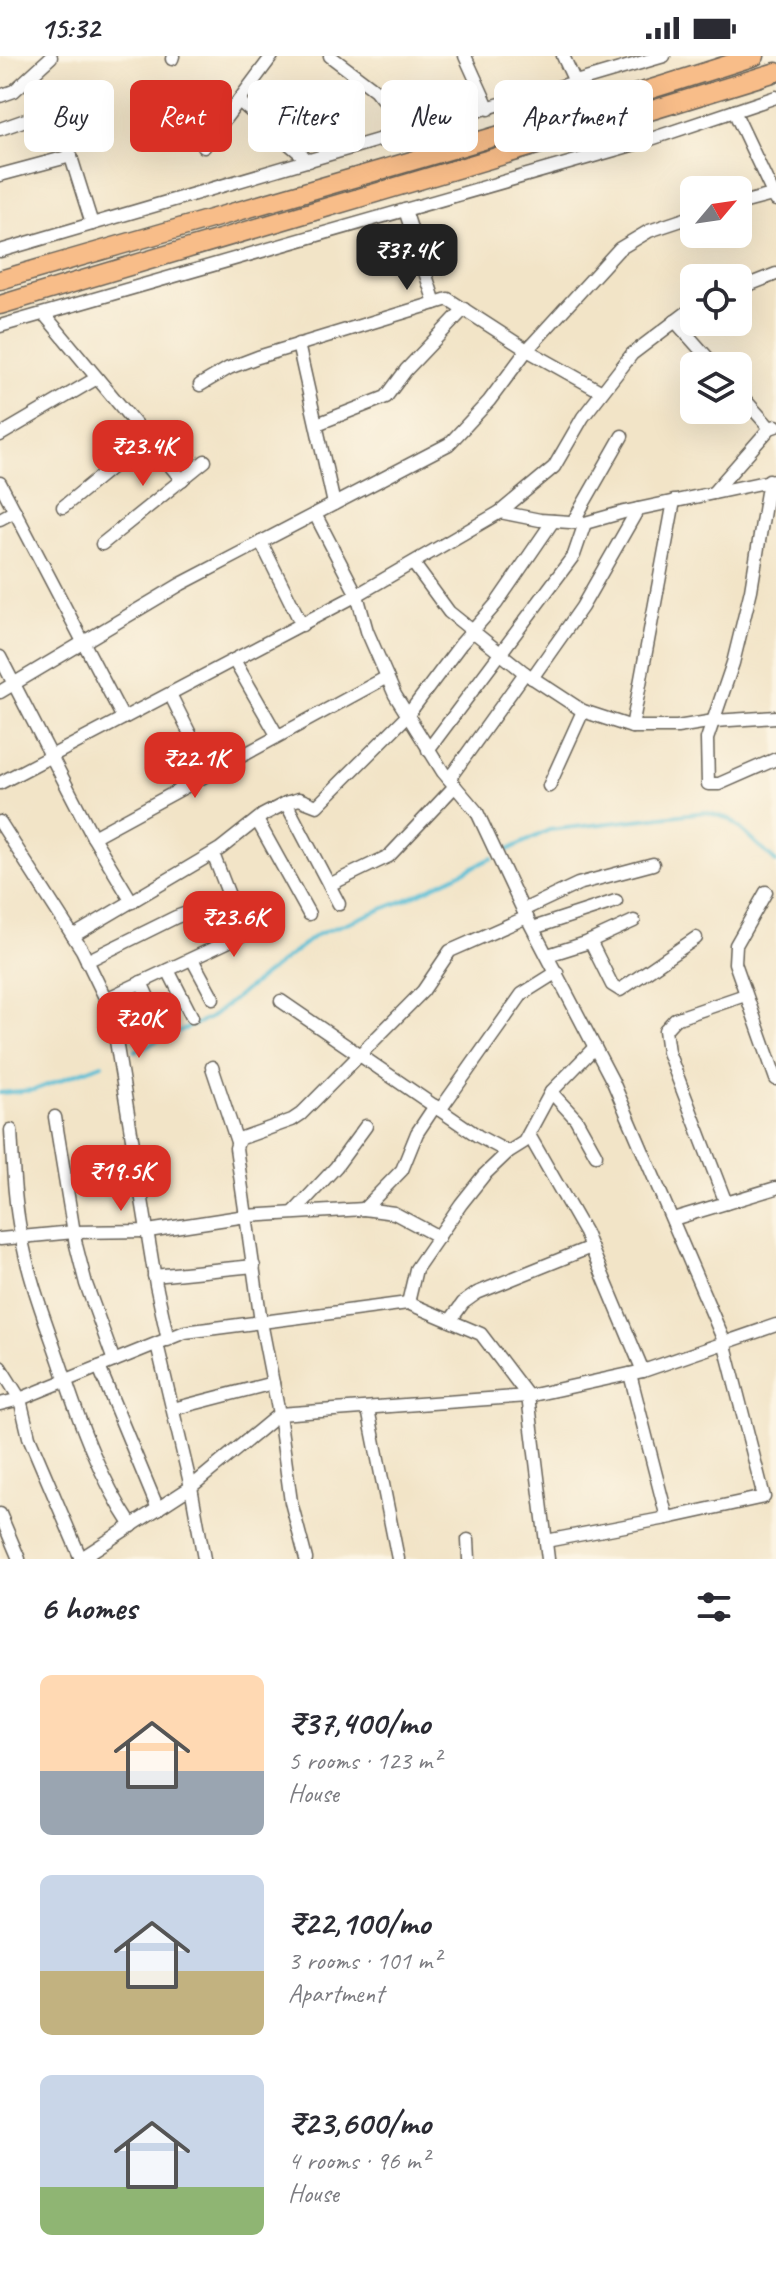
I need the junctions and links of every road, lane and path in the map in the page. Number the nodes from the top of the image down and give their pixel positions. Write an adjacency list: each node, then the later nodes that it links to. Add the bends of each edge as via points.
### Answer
1 (272, 56): 14 (street)
2 (330, 56): 12 (street)
3 (465, 56): 16 (street)
4 (563, 56): 9 (street)
5 (664, 56): 10 (street)
6 (755, 56): 34 (highway)
7 (51, 57): 11 (street, via 14,91)
8 (776, 72): 37 (highway)
9 (574, 80)
10 (589, 80)
11 (0, 96)
12 (381, 97)
13 (776, 97): 18 (street)
14 (239, 101): 17 (street); 25 (street)
15 (494, 108): 16 (street)
16 (489, 109): 19 (street)
17 (232, 110)
18 (734, 111): 27 (street); 29 (street)
19 (478, 112)
20 (24, 120): 21 (street)
21 (0, 129)
22 (381, 140): 25 (street)
23 (70, 152): 24 (street)
24 (71, 156): 26 (street); 31 (street)
25 (309, 161): 31 (street)
26 (0, 175)
27 (775, 196): 28 (street)
28 (752, 201)
29 (405, 210): 36 (street); 39 (street)
30 (680, 221): 44 (street, via 619,249)
31 (92, 224): 32 (street)
32 (0, 251)
33 (776, 274): 35 (street)
34 (0, 280)
35 (752, 283)
36 (435, 303): 38 (street, via 448,299); 43 (street)
37 (0, 305)
38 (464, 309): 44 (street); 50 (street, via 386,397)
39 (44, 314): 42 (street); 46 (street)
40 (680, 317): 41 (street)
41 (675, 321): 45 (street); 48 (street, via 632,354)
42 (0, 326)
43 (298, 344): 47 (street, via 229,368); 50 (street)
44 (527, 350): 48 (street); 61 (street, via 449,444)
45 (703, 352)
46 (97, 378): 52 (street); 54 (street)
47 (200, 385)
48 (602, 392): 65 (street, via 554,467)
49 (752, 406): 51 (street)
50 (317, 424): 61 (street)
51 (773, 427): 59 (street)
52 (0, 435)
53 (622, 436): 69 (street)
54 (147, 438): 56 (street); 62 (street)
55 (205, 461): 56 (street)
56 (182, 480): 71 (street)
57 (773, 480): 59 (street); 89 (street, via 751,590)
58 (0, 483): 64 (street)
59 (713, 493): 60 (street)
60 (674, 501): 63 (street); 90 (street)
61 (334, 504): 66 (street)
62 (63, 507)
63 (638, 509): 69 (street); 80 (street, via 582,607)
64 (15, 511): 67 (street); 76 (street)
65 (500, 512): 68 (street); 72 (street)
66 (315, 514): 70 (street); 73 (street)
67 (0, 519)
68 (553, 521): 69 (street); 75 (street)
69 (579, 522): 77 (street, via 574,555)
70 (261, 542): 74 (street); 76 (street)
71 (102, 544)
72 (413, 563): 73 (street); 75 (street, via 449,612)
73 (357, 595): 74 (street); 81 (street)
74 (302, 625): 79 (street)
75 (472, 631): 77 (street); 86 (street)
76 (84, 644): 82 (street); 88 (street)
77 (501, 654): 80 (street); 92 (street)
78 (0, 657): 82 (street)
79 (234, 660): 84 (street); 91 (street)
80 (529, 676): 85 (street); 96 (street)
81 (387, 677): 86 (street); 91 (street)
82 (14, 684): 83 (street); 93 (street)
83 (0, 692)
84 (170, 694): 88 (street); 95 (street)
85 (583, 711): 90 (street); 98 (street)
86 (407, 716): 92 (street); 99 (street, via 317,806 299,799)
87 (776, 717): 89 (street)
88 (123, 718): 93 (street)
89 (714, 721): 90 (street); 94 (street, via 707,739 708,784)
90 (632, 727)
91 (277, 735): 95 (street)
92 (428, 750): 96 (street)
93 (50, 757): 97 (street); 102 (street)
94 (776, 759)
95 (209, 772): 102 (street)
96 (452, 782): 105 (street, via 389,856); 112 (street, via 477,812)
97 (0, 783)
98 (549, 786)
99 (286, 803): 100 (street); 105 (street)
100 (257, 820): 103 (street); 111 (street)
101 (0, 822): 114 (street)
102 (93, 837): 109 (street)
103 (213, 854): 107 (street); 109 (street)
104 (653, 864): 112 (street, via 578,884)
105 (329, 885): 110 (street)
106 (766, 892): 123 (street, via 735,953)
107 (231, 897): 118 (street, via 244,934); 119 (street, via 176,917)
108 (616, 901): 112 (street)
109 (132, 902): 114 (street)
110 (339, 904)
111 (309, 914)
112 (528, 918): 117 (street); 130 (street, via 450,951 428,985)
113 (634, 921): 116 (street)
114 (73, 936): 119 (street)
115 (696, 938): 116 (street, via 620,990 612,985)
116 (590, 941): 117 (street)
117 (548, 955): 121 (street)
118 (192, 959): 120 (street); 124 (street)
119 (87, 961): 125 (street)
120 (168, 970): 122 (street); 127 (street)
121 (557, 972): 129 (street); 134 (street, via 522,994)
122 (141, 982): 125 (street); 128 (street)
123 (745, 995): 132 (street); 143 (street, via 675,1019 665,1030 668,1052)
124 (213, 998)
125 (106, 999): 148 (street, via 118,1038)
126 (281, 1001): 130 (street)
127 (192, 1017)
128 (162, 1028)
129 (595, 1047): 133 (street); 147 (street)
130 (361, 1055): 134 (street); 139 (street, via 297,1118)
131 (212, 1067): 139 (street)
132 (776, 1079)
133 (551, 1092): 138 (street); 141 (street, via 576,1119)
134 (437, 1108): 140 (street); 144 (street, via 417,1133 402,1170)
135 (55, 1117): 149 (street)
136 (366, 1126): 145 (street)
137 (11, 1130): 150 (street)
138 (529, 1135): 140 (street); 153 (street)
139 (237, 1142): 146 (street)
140 (508, 1152): 151 (street, via 484,1175)
141 (596, 1155)
142 (776, 1188): 143 (street)
143 (726, 1203): 147 (street)
144 (364, 1209): 145 (street); 151 (street, via 394,1213)
145 (294, 1212): 146 (street)
146 (246, 1216): 148 (street); 154 (street)
147 (673, 1219): 160 (street)
148 (148, 1231): 149 (street); 155 (street)
149 (74, 1232): 150 (street); 162 (street)
150 (21, 1237): 152 (street); 166 (street)
151 (439, 1237): 156 (street, via 416,1269)
152 (0, 1239)
153 (591, 1247): 157 (street, via 477,1293); 165 (street)
154 (254, 1266): 155 (street); 158 (street)
155 (154, 1276): 161 (street)
156 (408, 1303): 157 (street); 158 (street)
157 (450, 1321): 168 (street, via 481,1334)
158 (261, 1322): 161 (street, via 185,1332); 167 (street)
159 (776, 1325): 160 (street)
160 (724, 1341): 165 (street); 175 (street)
161 (162, 1342): 162 (street); 171 (street)
162 (114, 1361): 164 (street)
163 (0, 1367): 169 (street)
164 (99, 1367): 166 (street); 176 (street)
165 (637, 1372): 168 (street); 178 (street)
166 (66, 1381): 169 (street); 179 (street, via 97,1462)
167 (273, 1383): 171 (street); 173 (street)
168 (528, 1396): 172 (street); 181 (street)
169 (20, 1399): 170 (street); 183 (street, via 29,1437)
170 (0, 1404)
171 (173, 1409): 174 (street)
172 (368, 1409): 173 (street); 186 (street)
173 (279, 1414): 174 (street); 185 (street, via 291,1502)
174 (191, 1487): 176 (street); 184 (street)
175 (770, 1495): 178 (street)
176 (158, 1509): 179 (street)
177 (0, 1514): 182 (street)
178 (667, 1518): 181 (street)
179 (132, 1526): 183 (street)
180 (468, 1540): 187 (street)
181 (546, 1541): 188 (street)
182 (19, 1559)
183 (81, 1559)
184 (204, 1559)
185 (306, 1559)
186 (398, 1559)
187 (469, 1559)
188 (548, 1559)

